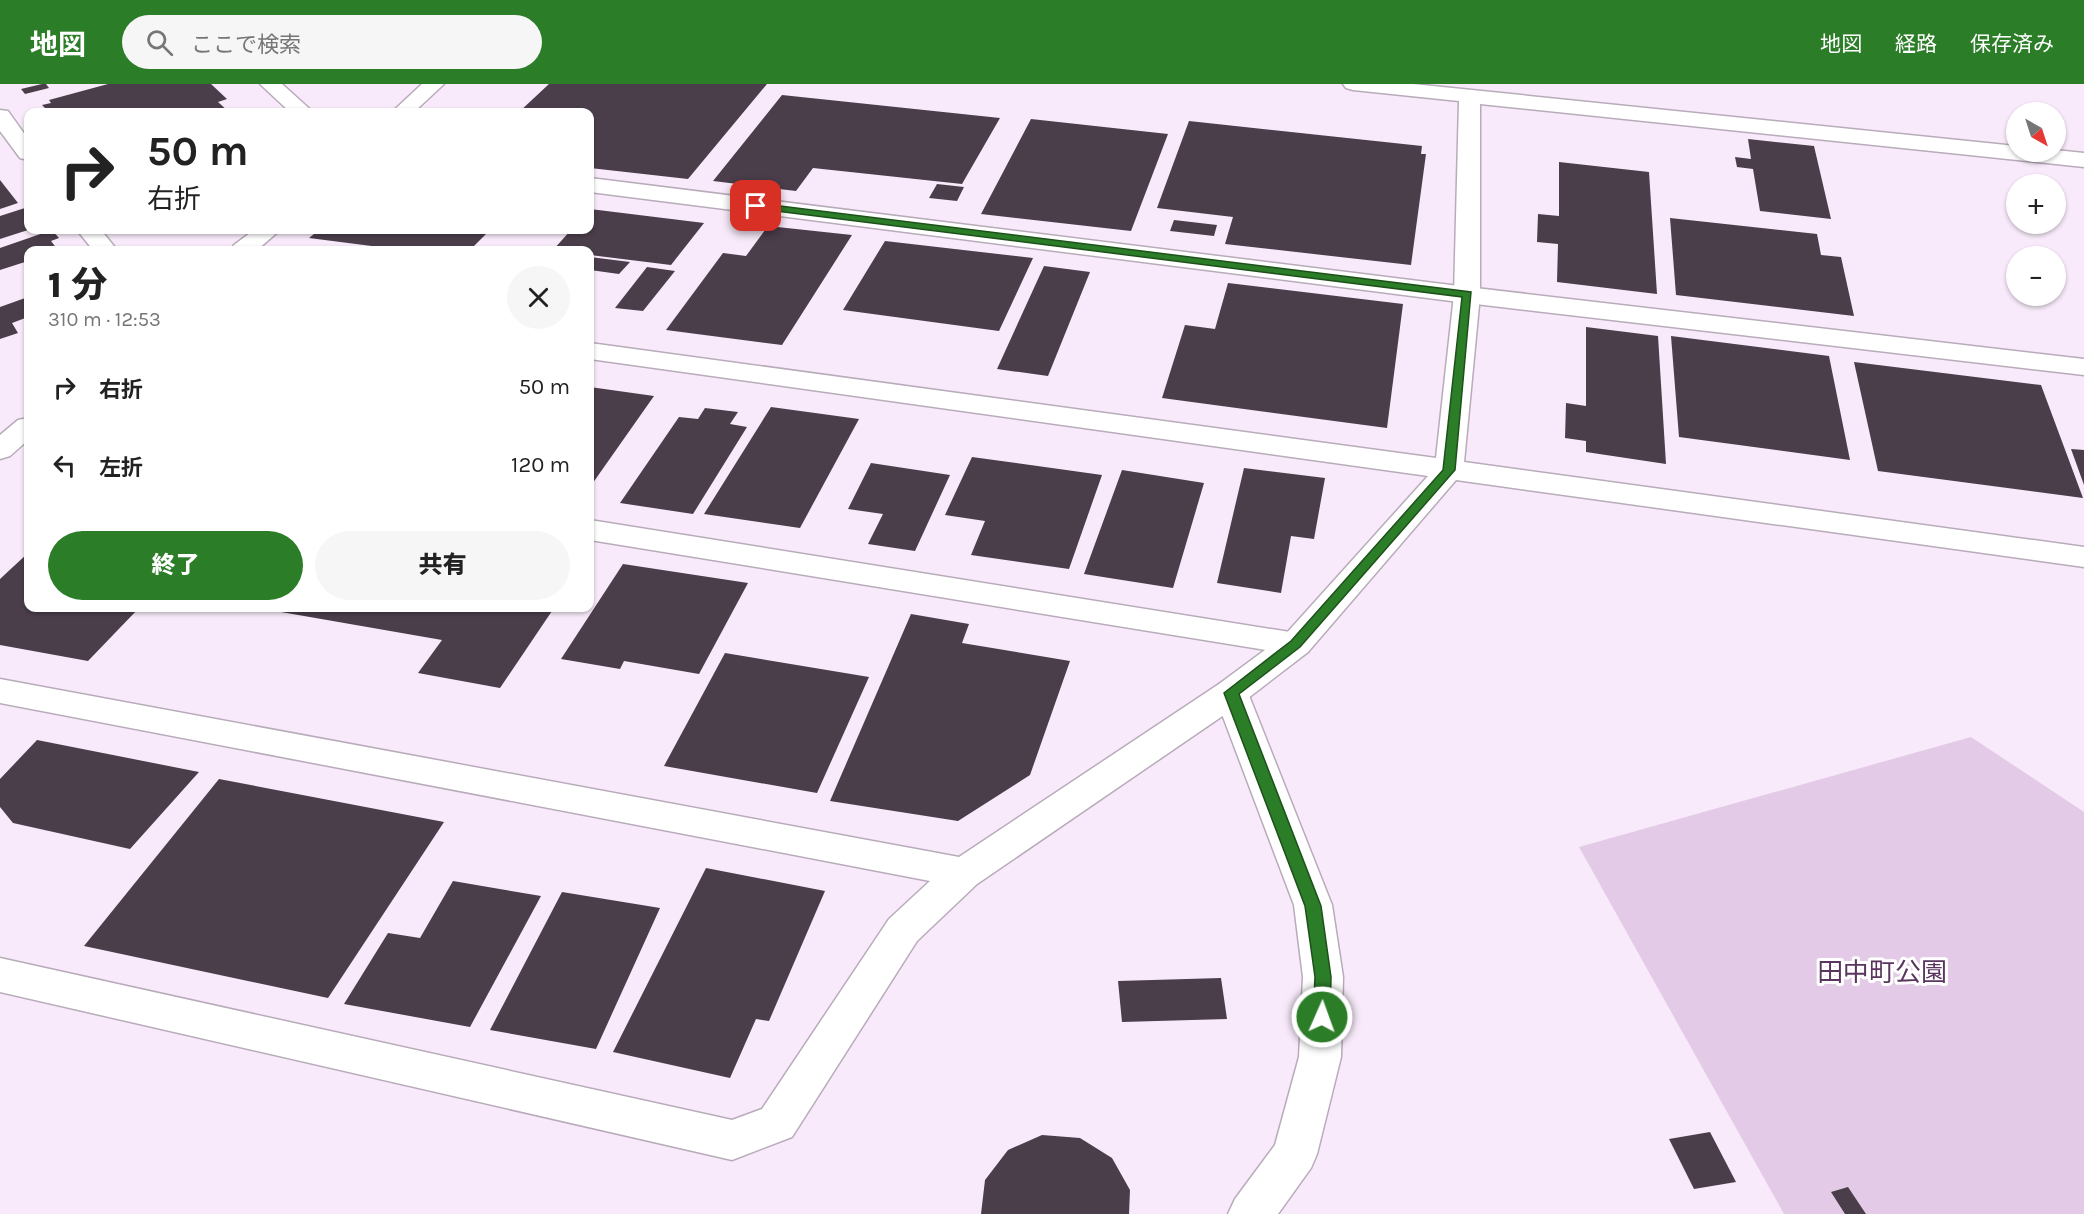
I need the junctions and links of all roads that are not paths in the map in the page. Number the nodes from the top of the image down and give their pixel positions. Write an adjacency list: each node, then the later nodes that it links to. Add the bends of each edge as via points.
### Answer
1 (270, 84): 5 (street)
2 (434, 84): 6 (street)
3 (1353, 84): 4 (street)
4 (1470, 97): 9 (street); 15 (street)
5 (298, 108)
6 (407, 108)
7 (0, 116): 8 (street)
8 (24, 148)
9 (2084, 160)
10 (594, 186): 15 (street)
11 (92, 234): 13 (street)
12 (262, 234): 14 (street)
13 (102, 246)
14 (248, 246)
15 (1467, 295): 17 (street); 18 (street)
16 (594, 352): 18 (street)
17 (2084, 367)
18 (1449, 470): 20 (street); 21 (street)
19 (594, 531): 21 (street)
20 (2084, 557)
21 (1296, 644): 23 (street)
22 (0, 691): 24 (street)
23 (1231, 693): 24 (street); 26 (street, via 1313,906 1323,977 1320,1057 1295,1154)
24 (964, 873): 25 (street, via 903,930 777,1123 732,1140)
25 (0, 975)
26 (1251, 1214)

